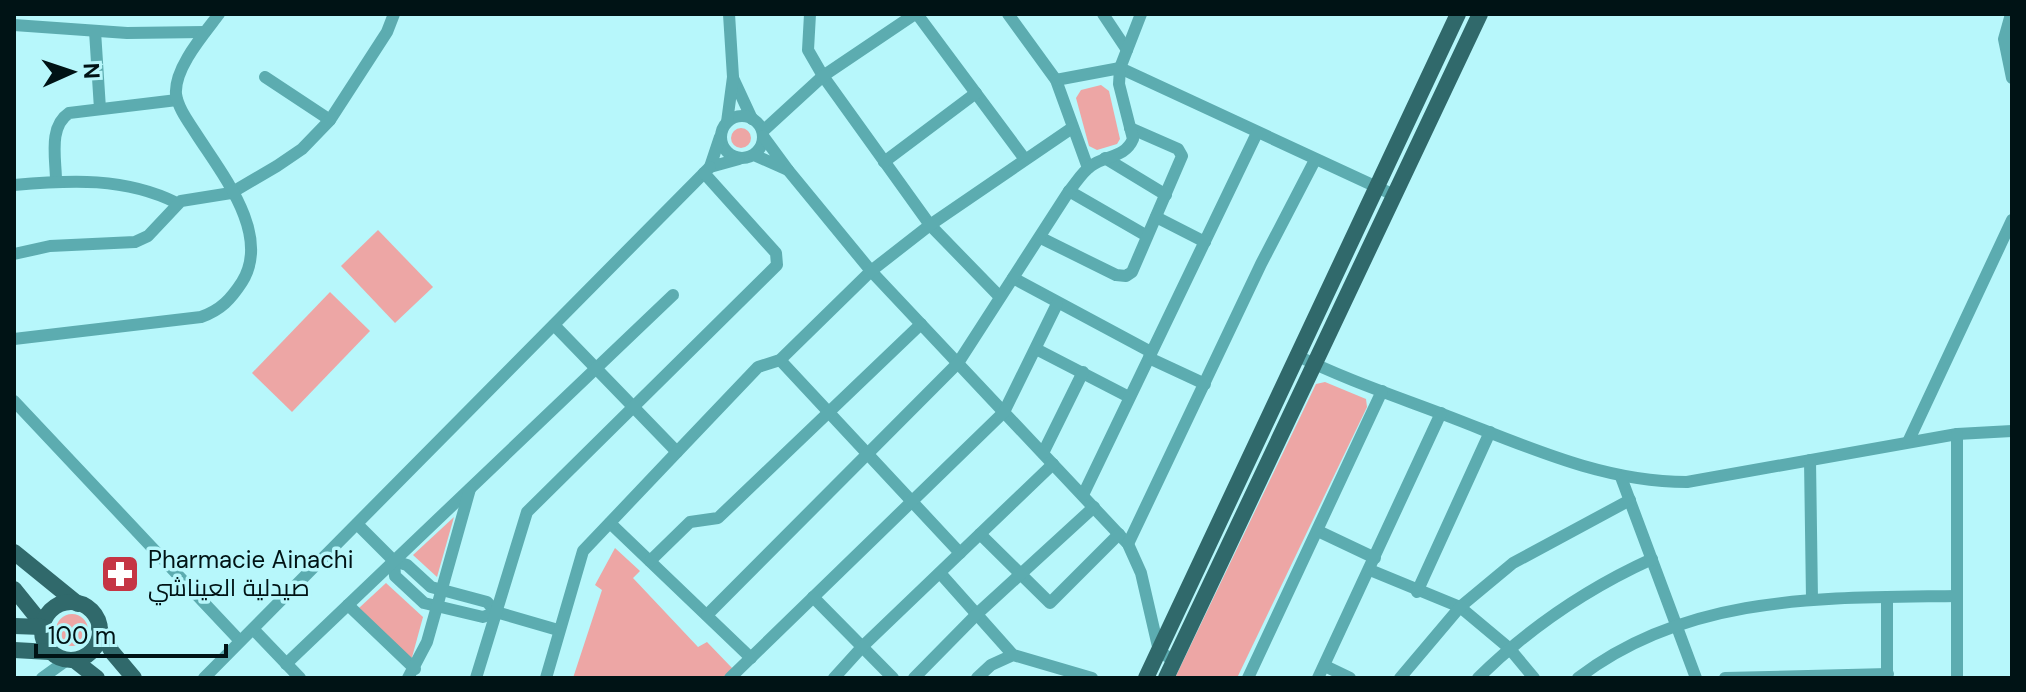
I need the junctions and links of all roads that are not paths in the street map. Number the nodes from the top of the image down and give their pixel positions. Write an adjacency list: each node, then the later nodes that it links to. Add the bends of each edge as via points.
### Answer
1 (219, 14): 14 (street)
2 (394, 14): 26 (street)
3 (729, 14): 19 (street)
4 (810, 14): 17 (street, via 808,50)
5 (916, 14): 17 (street); 22 (street)
6 (1008, 14): 21 (street)
7 (1103, 14): 15 (street)
8 (1141, 14): 15 (street)
9 (1458, 14): 43 (main road)
10 (1480, 14): 47 (main road)
11 (2011, 14): 20 (street, via 2004,39)
12 (14, 25): 13 (street)
13 (95, 31): 14 (street); 24 (street)
14 (205, 32): 23 (street, via 182,71)
15 (1127, 50): 16 (street)
16 (1120, 68): 21 (street); 29 (street); 30 (street)
17 (823, 76): 31 (street); 37 (street)
18 (265, 77): 26 (street)
19 (733, 77): 25 (street); 27 (street)
20 (2012, 78)
21 (1056, 80): 28 (street)
22 (976, 93): 33 (street); 37 (street)
23 (177, 100): 24 (street); 45 (street)
24 (100, 109): 41 (street, via 60,119)
25 (752, 119): 27 (street, via 739,116); 31 (street)
26 (330, 120): 45 (street, via 302,149)
27 (724, 128): 35 (street, via 728,153); 39 (street)
28 (1072, 128): 33 (street); 38 (street)
29 (1130, 128): 34 (street, via 1129,147); 46 (street, via 1181,152)
30 (1257, 133): 36 (street); 54 (street)
31 (763, 134): 32 (street); 40 (street)
32 (754, 155): 35 (street); 40 (street)
33 (1024, 158): 51 (street)
34 (1105, 158): 38 (street); 46 (street)
35 (740, 159): 39 (street)
36 (1315, 160): 43 (street); 72 (street)
37 (884, 162): 51 (street)
38 (1088, 168): 44 (street)
39 (707, 170): 62 (street); 76 (street, via 778,261)
40 (788, 170): 56 (street)
41 (56, 181): 42 (street); 48 (street, via 139,186)
42 (14, 185)
43 (1377, 187): 47 (street); 66 (main road)
44 (1069, 191): 52 (street); 53 (street)
45 (231, 193): 48 (street); 63 (street, via 254,249 244,278 221,308 192,319)
46 (1166, 195): 49 (street)
47 (1394, 195): 69 (main road)
48 (177, 203): 55 (street, via 152,232 135,242 50,246)
49 (1156, 217): 52 (street); 54 (street)
50 (2011, 222): 83 (street)
51 (930, 225): 56 (street); 59 (street)
52 (1147, 236): 53 (street, via 1132,272 1123,276)
53 (1041, 238): 57 (street)
54 (1205, 242): 65 (street)
55 (14, 254)
56 (871, 271): 61 (street); 67 (street)
57 (1013, 278): 59 (street); 60 (street)
58 (673, 295): 70 (street)
59 (1000, 297): 68 (street)
60 (1057, 304): 64 (street); 65 (street)
61 (921, 324): 68 (street); 77 (street)
62 (554, 325): 70 (street); 96 (street)
63 (14, 339)
64 (1036, 349): 71 (street); 78 (street)
65 (1150, 355): 72 (street); 74 (street)
66 (1296, 355): 69 (street); 133 (main road)
67 (780, 360): 77 (street); 84 (street, via 758,367)
68 (958, 363): 78 (street); 85 (street)
69 (1317, 365): 73 (street); 140 (main road)
70 (596, 369): 76 (street); 90 (street)
71 (1083, 372): 74 (street); 86 (street)
72 (1205, 384): 99 (street)
73 (1382, 391): 79 (street); 97 (street)
74 (1129, 397): 91 (street)
75 (14, 401): 129 (street)
76 (634, 408): 84 (street); 120 (street, via 527,512)
77 (829, 411): 85 (street); 104 (street, via 718,518 690,522)
78 (1004, 412): 86 (street); 93 (street)
79 (1441, 413): 81 (street); 105 (street)
80 (2012, 431): 82 (street)
81 (1490, 432): 89 (street); 111 (street)
82 (1957, 434): 83 (street); 112 (street)
83 (1908, 442): 87 (street)
84 (677, 452): 95 (street)
85 (865, 453): 93 (street); 122 (street)
86 (1043, 453): 88 (street)
87 (1810, 460): 89 (street, via 1687,482); 115 (street)
88 (1053, 464): 91 (street); 98 (street)
89 (1621, 477): 92 (street)
90 (471, 488): 103 (street); 110 (street)
91 (1083, 495): 94 (street)
92 (1630, 500): 102 (street); 119 (street, via 1534,550)
93 (911, 502): 101 (street); 113 (street)
94 (1094, 507): 99 (street); 108 (street)
95 (610, 523): 104 (street); 128 (street, via 583,551)
96 (357, 524): 103 (street); 127 (street)
97 (1318, 531): 105 (street); 156 (street)
98 (980, 534): 101 (street); 108 (street)
99 (1124, 539): 108 (street, via 1050,603); 133 (street, via 1141,573)
100 (14, 552): 106 (main road)
101 (960, 553): 107 (street)
102 (1652, 559): 123 (street); 131 (street, via 1563,606)
103 (394, 561): 110 (street); 117 (street); 118 (street, via 395,576 424,603)
104 (650, 561): 122 (street)
105 (1372, 564): 111 (street); 138 (street)
106 (35, 572): 109 (main road); 116 (main road)
107 (940, 573): 121 (street); 130 (street)
108 (1021, 573): 121 (street)
109 (15, 590): 125 (main road)
110 (442, 590): 118 (street); 120 (street, via 487,602)
111 (1417, 592): 119 (street)
112 (1957, 596): 114 (street); 165 (street)
113 (813, 597): 130 (street); 136 (street)
114 (1887, 597): 115 (street); 142 (street)
115 (1812, 599): 123 (street, via 1751,606)
116 (78, 604): 125 (main road, via 60,604); 126 (main road, via 92,612)
117 (348, 605): 137 (street); 139 (street)
118 (438, 606): 120 (street, via 483,617); 139 (street)
119 (1460, 607): 131 (street); 159 (street)
120 (496, 612): 128 (street); 147 (street)
121 (978, 613): 134 (street); 152 (street)
122 (707, 615): 136 (street)
123 (1675, 624): 162 (street, via 1628,645); 163 (street)
124 (14, 626): 125 (main road)
125 (42, 626): 135 (main road, via 43,640)
126 (99, 628): 135 (main road, via 90,652); 141 (main road)
127 (253, 629): 129 (street); 137 (street)
128 (558, 630): 148 (street)
129 (240, 641): 145 (street)
130 (863, 646): 150 (street); 151 (street)
131 (1509, 648): 160 (street); 161 (street)
132 (14, 650): 135 (main road)
133 (1159, 651): 140 (street); 155 (main road)
134 (1013, 655): 153 (street); 154 (street)
135 (61, 656): 143 (street); 144 (main road)
136 (751, 658): 149 (street)
137 (286, 664): 146 (street)
138 (1325, 666): 157 (street); 158 (street)
139 (411, 673)
140 (1170, 673)
141 (126, 675)
142 (1888, 676): 164 (street)
143 (39, 678)
144 (97, 678)
145 (204, 678)
146 (300, 678)
147 (476, 678)
148 (546, 678)
149 (730, 678)
150 (834, 678)
151 (893, 678)
152 (914, 678)
153 (977, 678)
154 (1092, 678)
155 (1146, 678)
156 (1248, 678)
157 (1318, 678)
158 (1350, 678)
159 (1400, 678)
160 (1478, 678)
161 (1534, 678)
162 (1578, 678)
163 (1696, 678)
164 (1725, 678)
165 (1957, 678)

